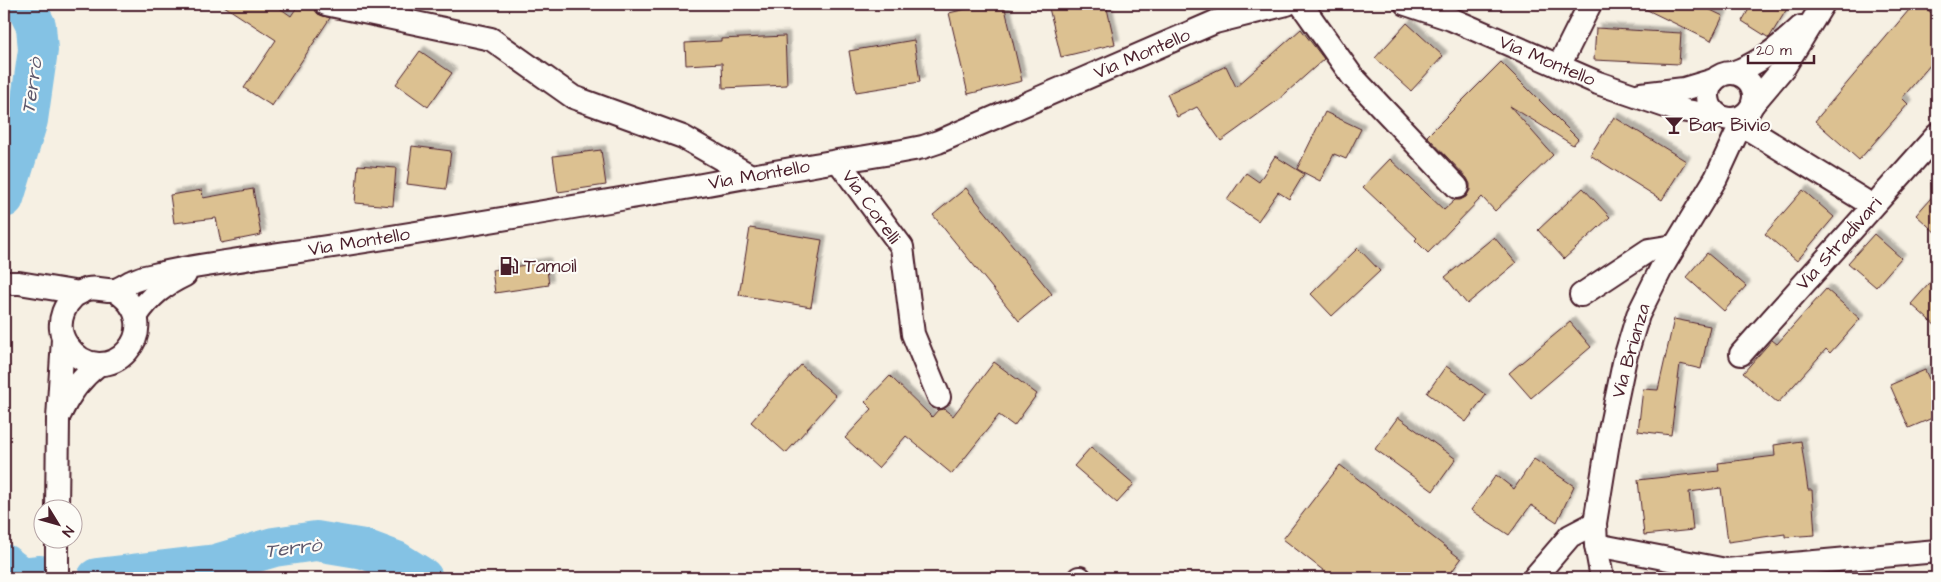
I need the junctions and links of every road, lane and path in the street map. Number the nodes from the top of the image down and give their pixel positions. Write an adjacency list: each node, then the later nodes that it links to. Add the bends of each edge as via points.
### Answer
1 (326, 4): 14 (street, via 491,39 573,97 683,137)
2 (1287, 4): 6 (street, Via Montello)
3 (1301, 4): 15 (street, via 1352,76)
4 (1406, 4): 8 (street, Via Montello, via 1451,19)
5 (1590, 4): 8 (street)
6 (1264, 6): 13 (street, Via Montello, via 1215,22 938,142 894,153)
7 (1820, 7): 9 (street, Via Montello, via 1772,52 1756,63); 11 (street, Via Montello, via 1785,66)
8 (1558, 66): 10 (street, Via Montello, via 1598,84)
9 (1723, 76): 10 (street, Via Montello, via 1684,89); 11 (street, via 1736,73 1752,85 1754,92); 11 (street, via 1709,87 1708,101 1713,112)
10 (1633, 94): 11 (street, Via Montello, via 1674,109)
11 (1740, 118): 16 (street); 17 (street, Via Brianza, via 1727,140 1724,163)
12 (1937, 135): 16 (street, Via Stradivari)
13 (838, 161): 14 (street, Via Montello); 27 (street, Via Corelli, via 902,247 912,334)
14 (751, 176): 18 (street, Via Montello, via 391,238)
15 (1457, 187)
16 (1873, 206): 25 (street, Via Stradivari)
17 (1674, 246): 22 (street, via 1649,250); 30 (street, Via Brianza, via 1644,300 1625,358)
18 (207, 265): 20 (street, Via Montello, via 154,274); 23 (street, Via Montello, via 159,289)
19 (12, 283): 21 (street, Via Montello); 24 (street, via 43,301)
20 (114, 290): 21 (street, Via Montello, via 96,288); 23 (street, via 122,295)
21 (80, 293): 24 (street, via 62,315)
22 (1581, 295)
23 (137, 315): 26 (street, via 136,337 130,348 110,363)
24 (62, 331): 26 (street, via 68,346 81,359); 28 (street)
25 (1741, 354)
26 (98, 365): 28 (street, via 66,400)
27 (939, 397)
28 (58, 419): 29 (street)
29 (57, 500)
30 (1595, 522): 31 (street, Via Brianza); 35 (street, via 1570,536)
31 (1596, 545): 33 (street, via 1726,570); 36 (street, Via Brianza)
32 (57, 550): 34 (street)
33 (1937, 551)
34 (57, 578)
35 (1534, 578)
36 (1602, 578)

